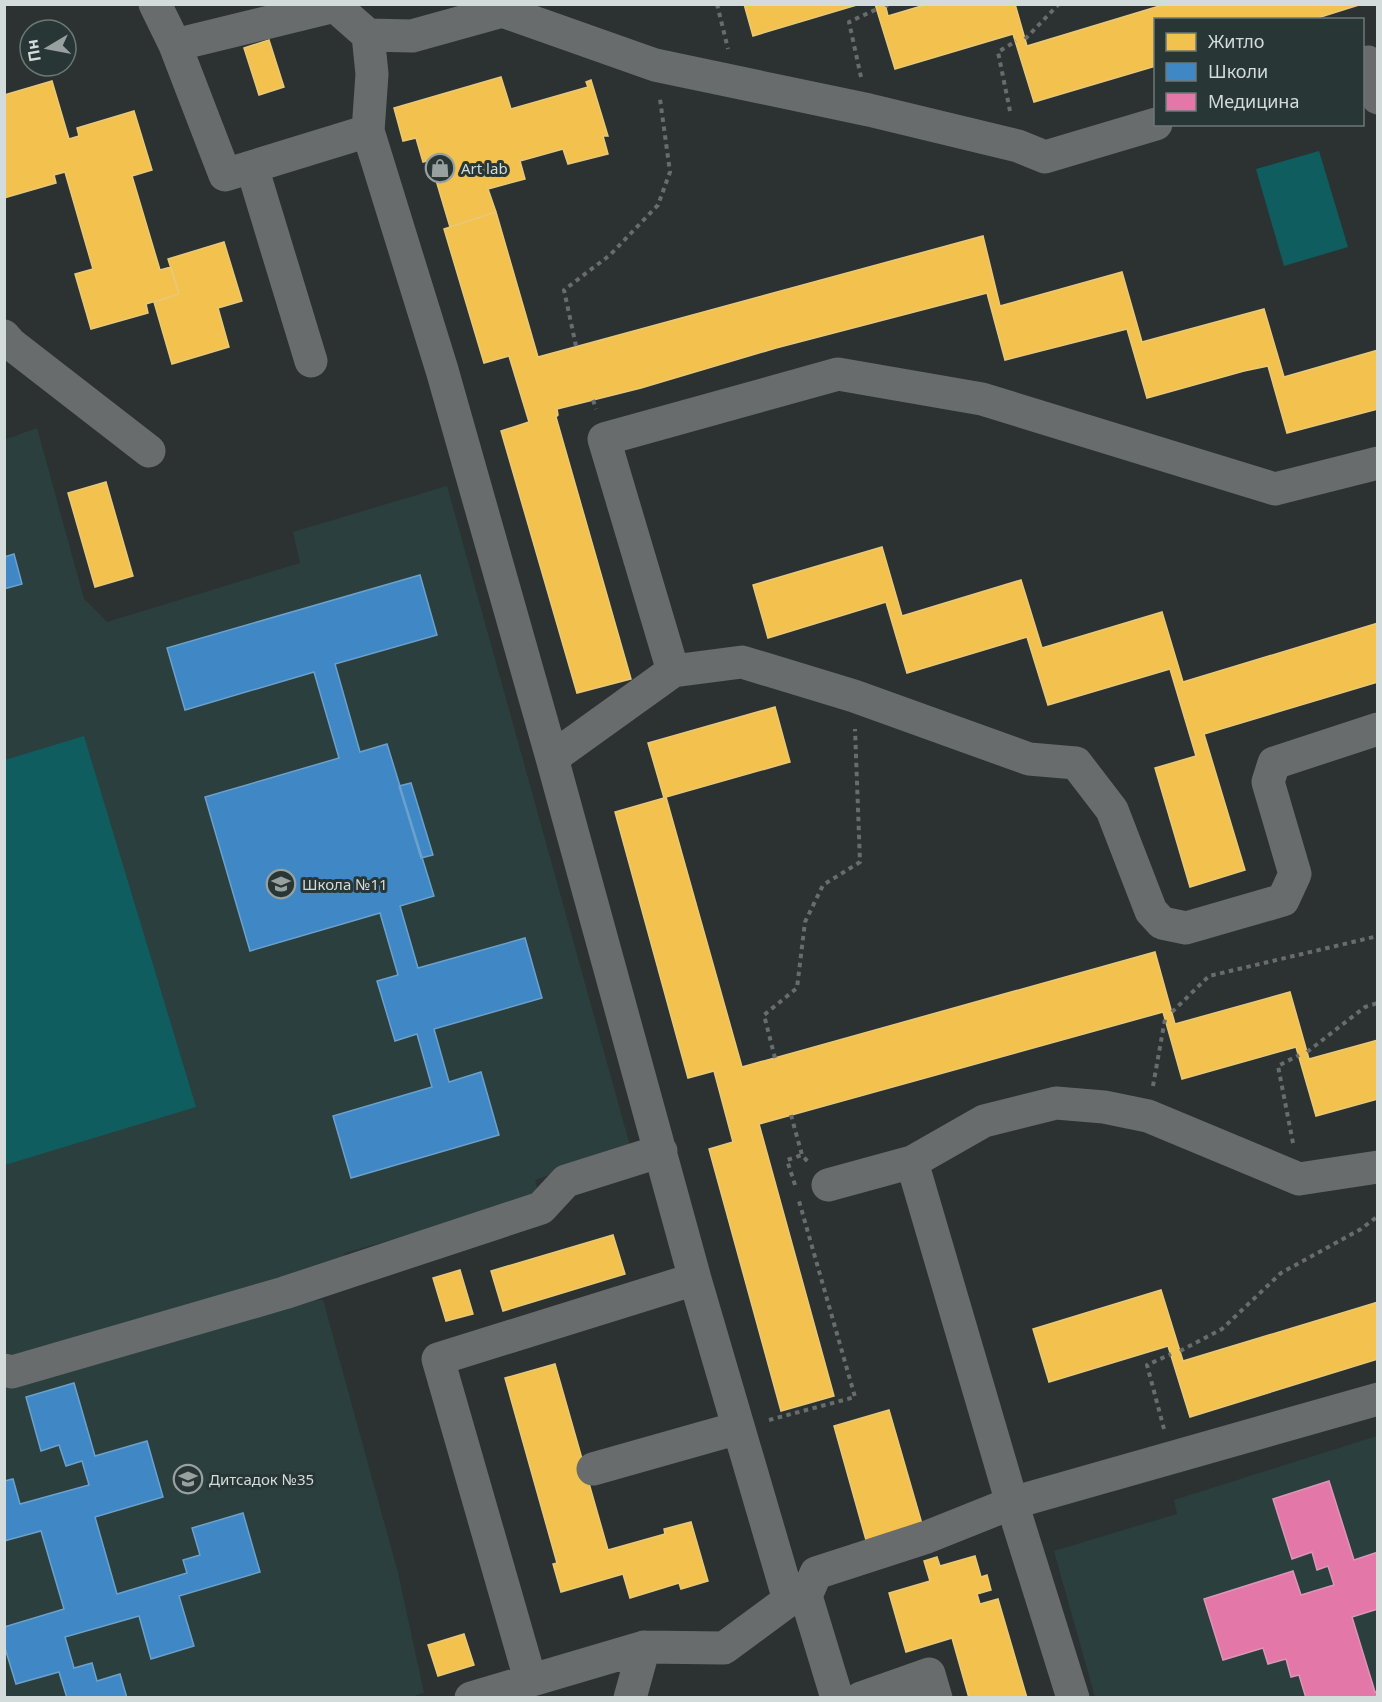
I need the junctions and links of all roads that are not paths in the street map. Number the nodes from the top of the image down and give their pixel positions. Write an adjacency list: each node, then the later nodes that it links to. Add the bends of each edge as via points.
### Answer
1 (155, 4): 4 (street)
2 (504, 8): 3 (street, via 412,36); 7 (street, via 655,64 869,110 1018,146 1045,157)
3 (368, 35): 4 (street, via 335,6); 8 (street, via 372,74)
4 (175, 45): 9 (street, via 225,175)
5 (1369, 62): 6 (street)
6 (1377, 98)
7 (1154, 124)
8 (368, 132): 9 (street); 16 (street, via 442,370)
9 (252, 167): 11 (street)
10 (4, 336): 12 (street)
11 (311, 361)
12 (149, 452)
13 (1377, 463): 14 (street, via 1275,489 982,399 838,374 604,439)
14 (673, 671): 15 (street, via 742,662 854,696 1029,759 1076,763 1112,810 1151,911 1162,923 1186,928 1283,900 1295,874 1268,782 1274,763); 16 (street)
15 (1376, 735)
16 (552, 758): 17 (street)
17 (661, 1151): 21 (street); 22 (street, via 566,1181 541,1208 530,1212 284,1293 12,1372)
18 (912, 1162): 19 (street, via 984,1121 1056,1102 1148,1116 1299,1179); 20 (street); 26 (street)
19 (1377, 1167)
20 (828, 1185)
21 (695, 1279): 24 (street); 29 (street, via 438,1359)
22 (4, 1370)
23 (1377, 1399): 26 (street)
24 (738, 1428): 25 (street); 27 (street)
25 (593, 1469)
26 (1012, 1503): 27 (street, via 927,1537 816,1574); 35 (street)
27 (797, 1598): 28 (street, via 724,1648); 32 (street)
28 (644, 1647): 29 (street); 31 (street)
29 (530, 1679): 30 (street)
30 (471, 1698)
31 (630, 1698)
32 (837, 1698)
33 (861, 1698): 34 (street, via 929,1674)
34 (936, 1698)
35 (1073, 1698)

